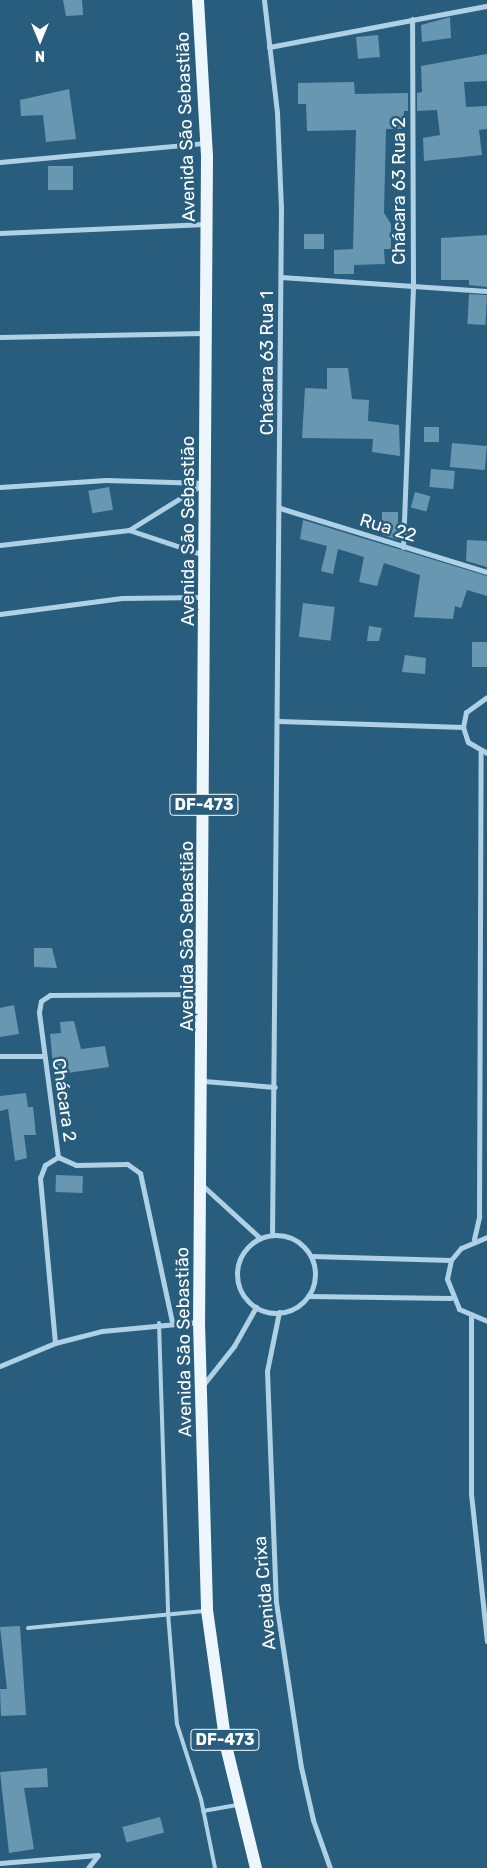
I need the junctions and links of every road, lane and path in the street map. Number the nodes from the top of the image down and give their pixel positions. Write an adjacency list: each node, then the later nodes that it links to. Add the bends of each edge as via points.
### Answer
1 (198, 0): 6 (main road, Avenida São Sebastião / DF-473)
2 (264, 0): 5 (street)
3 (487, 6): 4 (street)
4 (412, 19): 5 (street); 11 (street, Chácara 63 Rua 2)
5 (269, 47): 10 (street, via 277,113)
6 (207, 143): 7 (street); 8 (main road, Avenida São Sebastião / DF-473)
7 (0, 162)
8 (207, 224): 9 (street); 13 (main road, Avenida São Sebastião / DF-473)
9 (0, 233)
10 (281, 277): 11 (street, Chácara 63 Rua 1); 17 (street, Chácara 63 Rua 1)
11 (413, 288): 12 (street, Chácara 63 Rua 2); 20 (street)
12 (487, 291)
13 (206, 332): 14 (street); 15 (main road, Avenida São Sebastião / DF-473)
14 (0, 337)
15 (206, 482): 16 (street, via 106,480); 18 (street); 21 (main road, Avenida São Sebastião / DF-473)
16 (0, 487)
17 (280, 508): 20 (street, Rua 22); 26 (street, Chácara 63 Rua 1)
18 (129, 530): 19 (street); 21 (street)
19 (0, 545)
20 (403, 547): 22 (street, Rua 22)
21 (206, 556): 23 (main road, Avenida São Sebastião / DF-473)
22 (487, 572)
23 (205, 597): 24 (street, via 122,598); 30 (main road, Avenida São Sebastião / DF-473)
24 (0, 614)
25 (487, 697): 27 (street, via 466,712)
26 (279, 721): 27 (street); 34 (street, Chácara 63 Rua 1)
27 (463, 727): 28 (street, via 468,742)
28 (481, 752): 29 (street); 40 (street, via 479,1217)
29 (487, 753)
30 (204, 994): 32 (street, Chácara 2, via 50,994 42,1001 39,1012); 33 (main road, Avenida São Sebastião / DF-473)
31 (0, 1056): 32 (street)
32 (44, 1056): 35 (street, Chácara 2)
33 (204, 1081): 34 (street); 36 (main road, Avenida São Sebastião / DF-473)
34 (275, 1087): 37 (street, Chácara 63 Rua 1)
35 (58, 1157): 49 (street, Chácara 2, via 76,1165 127,1164 140,1173); 52 (street, via 45,1165 40,1178)
36 (202, 1185): 39 (street); 50 (main road, Avenida São Sebastião / DF-473)
37 (272, 1235): 39 (street); 41 (street, via 294,1240)
38 (487, 1237): 40 (street)
39 (260, 1238): 45 (street, via 242,1254 237,1277 247,1299)
40 (474, 1239): 42 (street)
41 (311, 1256): 42 (street); 43 (street, via 315,1276)
42 (451, 1260): 44 (street, via 447,1279)
43 (308, 1296): 44 (street); 46 (street, via 296,1307)
44 (451, 1298): 47 (street)
45 (256, 1307): 46 (street); 54 (street, via 234,1346)
46 (279, 1312): 65 (street, Avenida Crixa, via 267,1371 276,1602 301,1767 312,1820)
47 (471, 1317): 48 (street); 58 (street, via 471,1494)
48 (487, 1321)
49 (172, 1322): 50 (street); 51 (street)
50 (199, 1322): 54 (main road, Avenida São Sebastião / DF-473)
51 (159, 1323): 52 (street); 56 (lane)
52 (54, 1344): 53 (street)
53 (0, 1366)
54 (202, 1386): 55 (main road, Avenida São Sebastião / DF-473)
55 (207, 1610): 56 (lane); 59 (main road, Avenida São Sebastião / DF-473, via 226,1746)
56 (168, 1613): 57 (lane); 60 (lane, via 177,1724)
57 (28, 1628)
58 (487, 1641)
59 (240, 1804): 60 (lane); 64 (main road, Avenida São Sebastião / DF-473)
60 (203, 1811): 63 (lane)
61 (0, 1863): 62 (street, via 98,1855)
62 (88, 1868)
63 (214, 1868)
64 (256, 1868)
65 (330, 1868)

